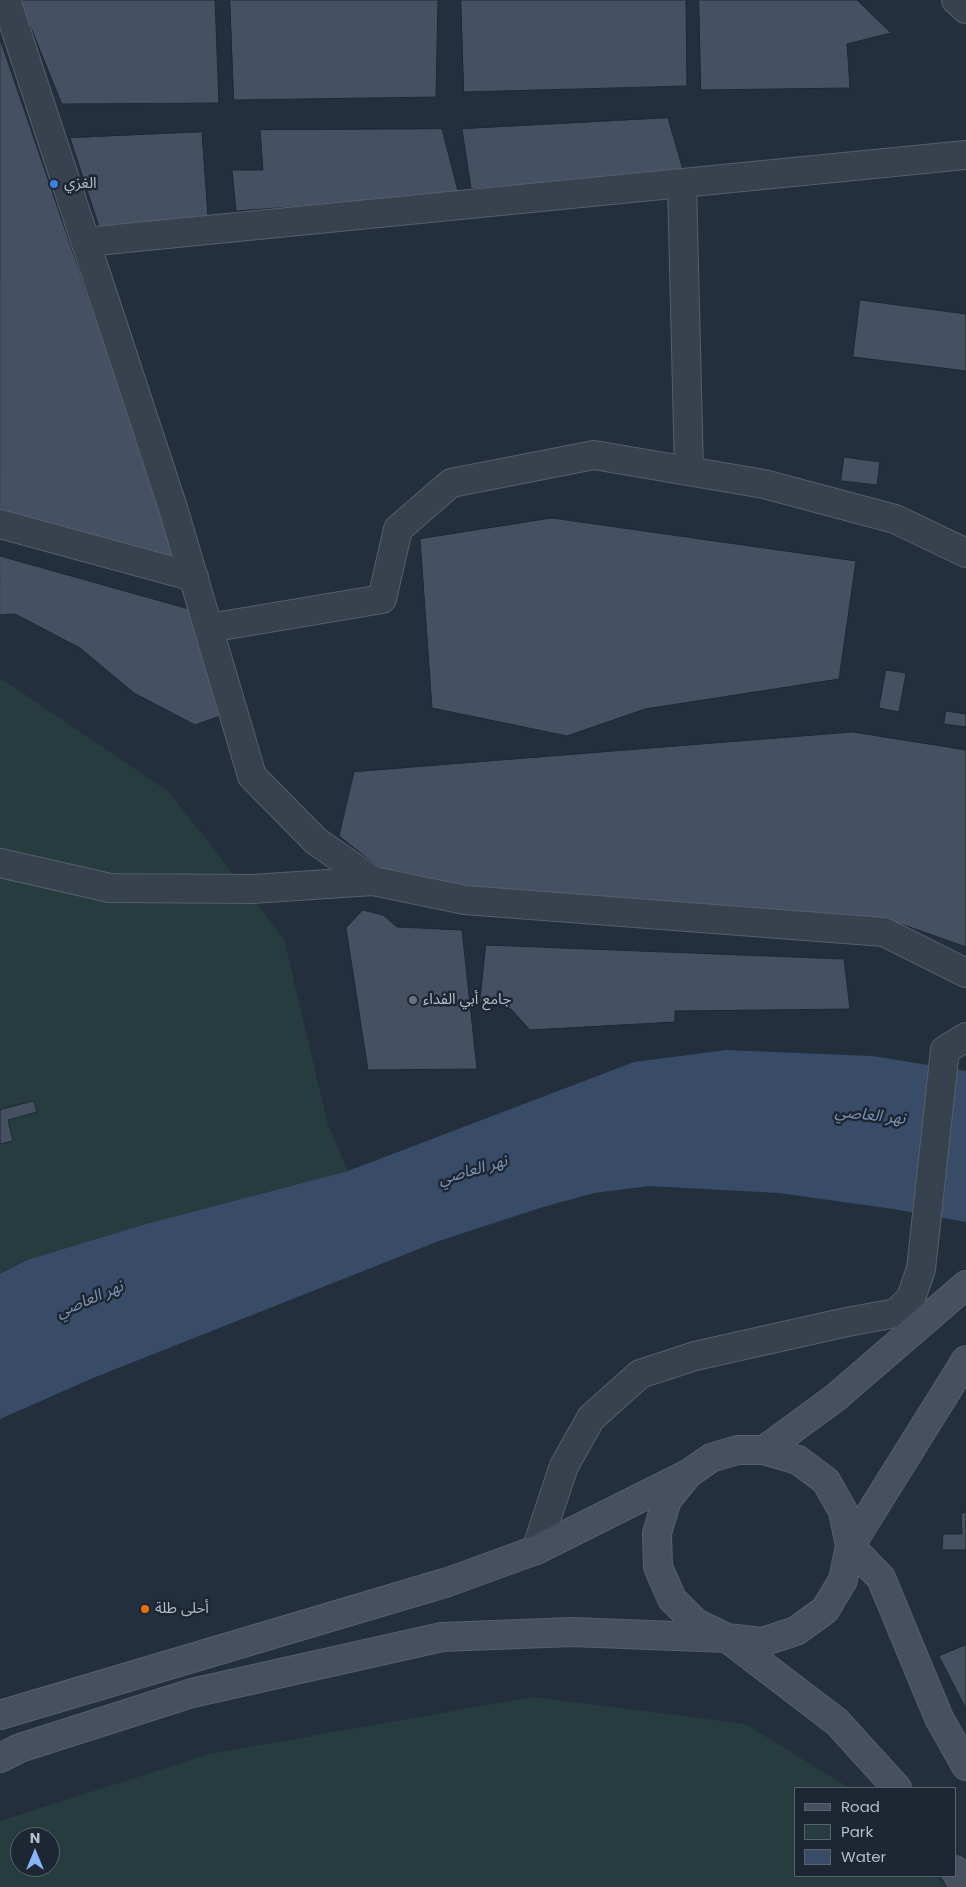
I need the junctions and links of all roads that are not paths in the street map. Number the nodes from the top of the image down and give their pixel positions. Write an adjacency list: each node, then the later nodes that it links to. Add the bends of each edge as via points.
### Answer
1 (6, 0): 6 (street)
2 (956, 0): 3 (street)
3 (966, 9)
4 (966, 155): 5 (street)
5 (682, 183): 6 (street); 7 (street)
6 (86, 242): 10 (street)
7 (689, 471): 9 (street, via 764,484 895,519); 11 (street, via 594,455 451,483 398,530 382,599)
8 (0, 524): 10 (street)
9 (966, 553)
10 (194, 576): 11 (street)
11 (209, 628): 13 (street, via 252,776 316,841)
12 (0, 863): 13 (street, via 110,888 252,890)
13 (373, 881): 14 (street, via 465,900 884,932)
14 (966, 973)
15 (955, 1044): 21 (street, via 921,1269 911,1298 896,1313 695,1356 640,1374 591,1418 564,1466)
16 (966, 1285): 18 (main road, via 836,1398)
17 (966, 1360): 20 (main road)
18 (764, 1450): 19 (main road, via 737,1450 711,1458); 20 (main road, via 798,1460 826,1481 843,1511)
19 (688, 1474): 21 (main road); 22 (main road, via 667,1500 664,1509 657,1533 658,1567 672,1599 696,1623)
20 (850, 1546): 22 (main road, via 843,1580 825,1610 796,1632 762,1642); 25 (main road, via 881,1578 939,1718)
21 (536, 1550): 23 (main road, via 448,1582)
22 (727, 1638): 24 (main road, via 572,1632 442,1637 192,1693 20,1748); 26 (main road, via 837,1722)
23 (0, 1715)
24 (0, 1758)
25 (966, 1766)
26 (897, 1787)
27 (956, 1872): 28 (main road)
28 (965, 1887)

